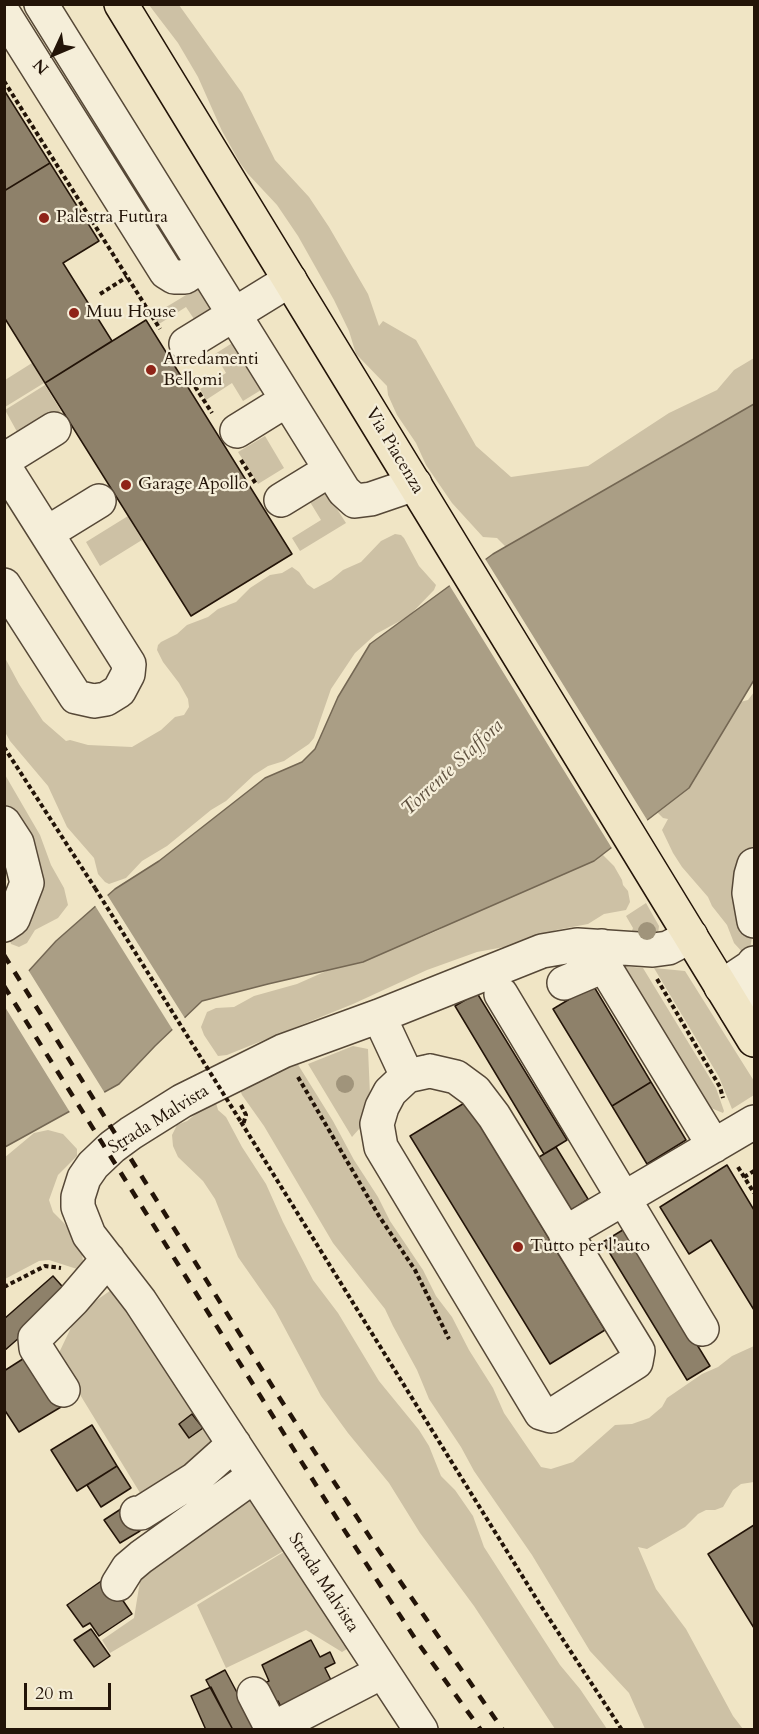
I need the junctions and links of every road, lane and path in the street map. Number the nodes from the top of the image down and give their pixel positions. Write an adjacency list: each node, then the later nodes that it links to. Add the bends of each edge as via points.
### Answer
1 (121, 4): 6 (main road, Via Piacenza)
2 (43, 5): 5 (street)
3 (4, 14): 5 (street, via 166,272 185,277)
4 (4, 81): 8 (path)
5 (203, 266): 7 (street)
6 (290, 280): 7 (street); 15 (main road, Via Piacenza)
7 (234, 315): 8 (street); 9 (street)
8 (177, 349): 11 (path)
9 (287, 400): 11 (street); 14 (street)
10 (54, 429): 12 (street)
11 (229, 434): 16 (path)
12 (4, 460)
13 (4, 466): 18 (street)
14 (330, 470): 15 (street, via 355,501); 16 (street)
15 (415, 484): 25 (main road, Via Piacenza)
16 (272, 497)
17 (99, 501): 18 (street)
18 (47, 533): 19 (street, via 129,664 119,691 94,701 76,697)
19 (4, 585)
20 (4, 747): 54 (path, bridge, via 539,1604)
21 (4, 823): 24 (street, via 17,843 27,883 13,919)
22 (754, 865): 23 (street, via 749,893)
23 (754, 921)
24 (4, 925)
25 (691, 936): 26 (street, Strada Malvista, via 668,948); 31 (main road, Via Piacenza)
26 (639, 949): 27 (street, Strada Malvista); 36 (path, via 720,1087 728,1110)
27 (603, 955): 29 (street, via 599,968); 32 (street, Strada Malvista, via 577,945 542,951); 37 (street)
28 (754, 963): 31 (street)
29 (564, 983)
30 (501, 994): 40 (street)
31 (737, 998): 33 (main road, Via Piacenza)
32 (379, 1016): 34 (street, Strada Malvista); 35 (street)
33 (754, 1040)
34 (283, 1051): 42 (street, Strada Malvista, via 182,1101 112,1147 93,1165 84,1178 78,1207); 45 (path, via 415,1270)
35 (407, 1076): 41 (street, via 430,1071 456,1077 475,1091); 41 (street, via 390,1092 382,1107 377,1124 381,1147 541,1413 551,1416 636,1362 638,1351)
36 (749, 1125): 37 (street)
37 (714, 1146): 40 (street)
38 (754, 1171): 39 (path)
39 (744, 1177)
40 (624, 1199): 41 (street); 44 (street)
41 (565, 1233)
42 (101, 1268): 43 (path, via 45,1266); 46 (street, via 35,1338 36,1348); 47 (street, Strada Malvista, via 140,1301)
43 (4, 1287)
44 (702, 1329)
45 (449, 1339)
46 (63, 1390)
47 (234, 1444): 48 (street, Strada Malvista); 49 (street, via 195,1479)
48 (254, 1476): 50 (street, via 141,1557); 51 (street, Strada Malvista)
49 (136, 1513)
50 (118, 1584)
51 (382, 1672): 52 (street, via 276,1727 270,1725); 53 (street, Strada Malvista)
52 (254, 1694)
53 (421, 1730)
54 (622, 1730)

